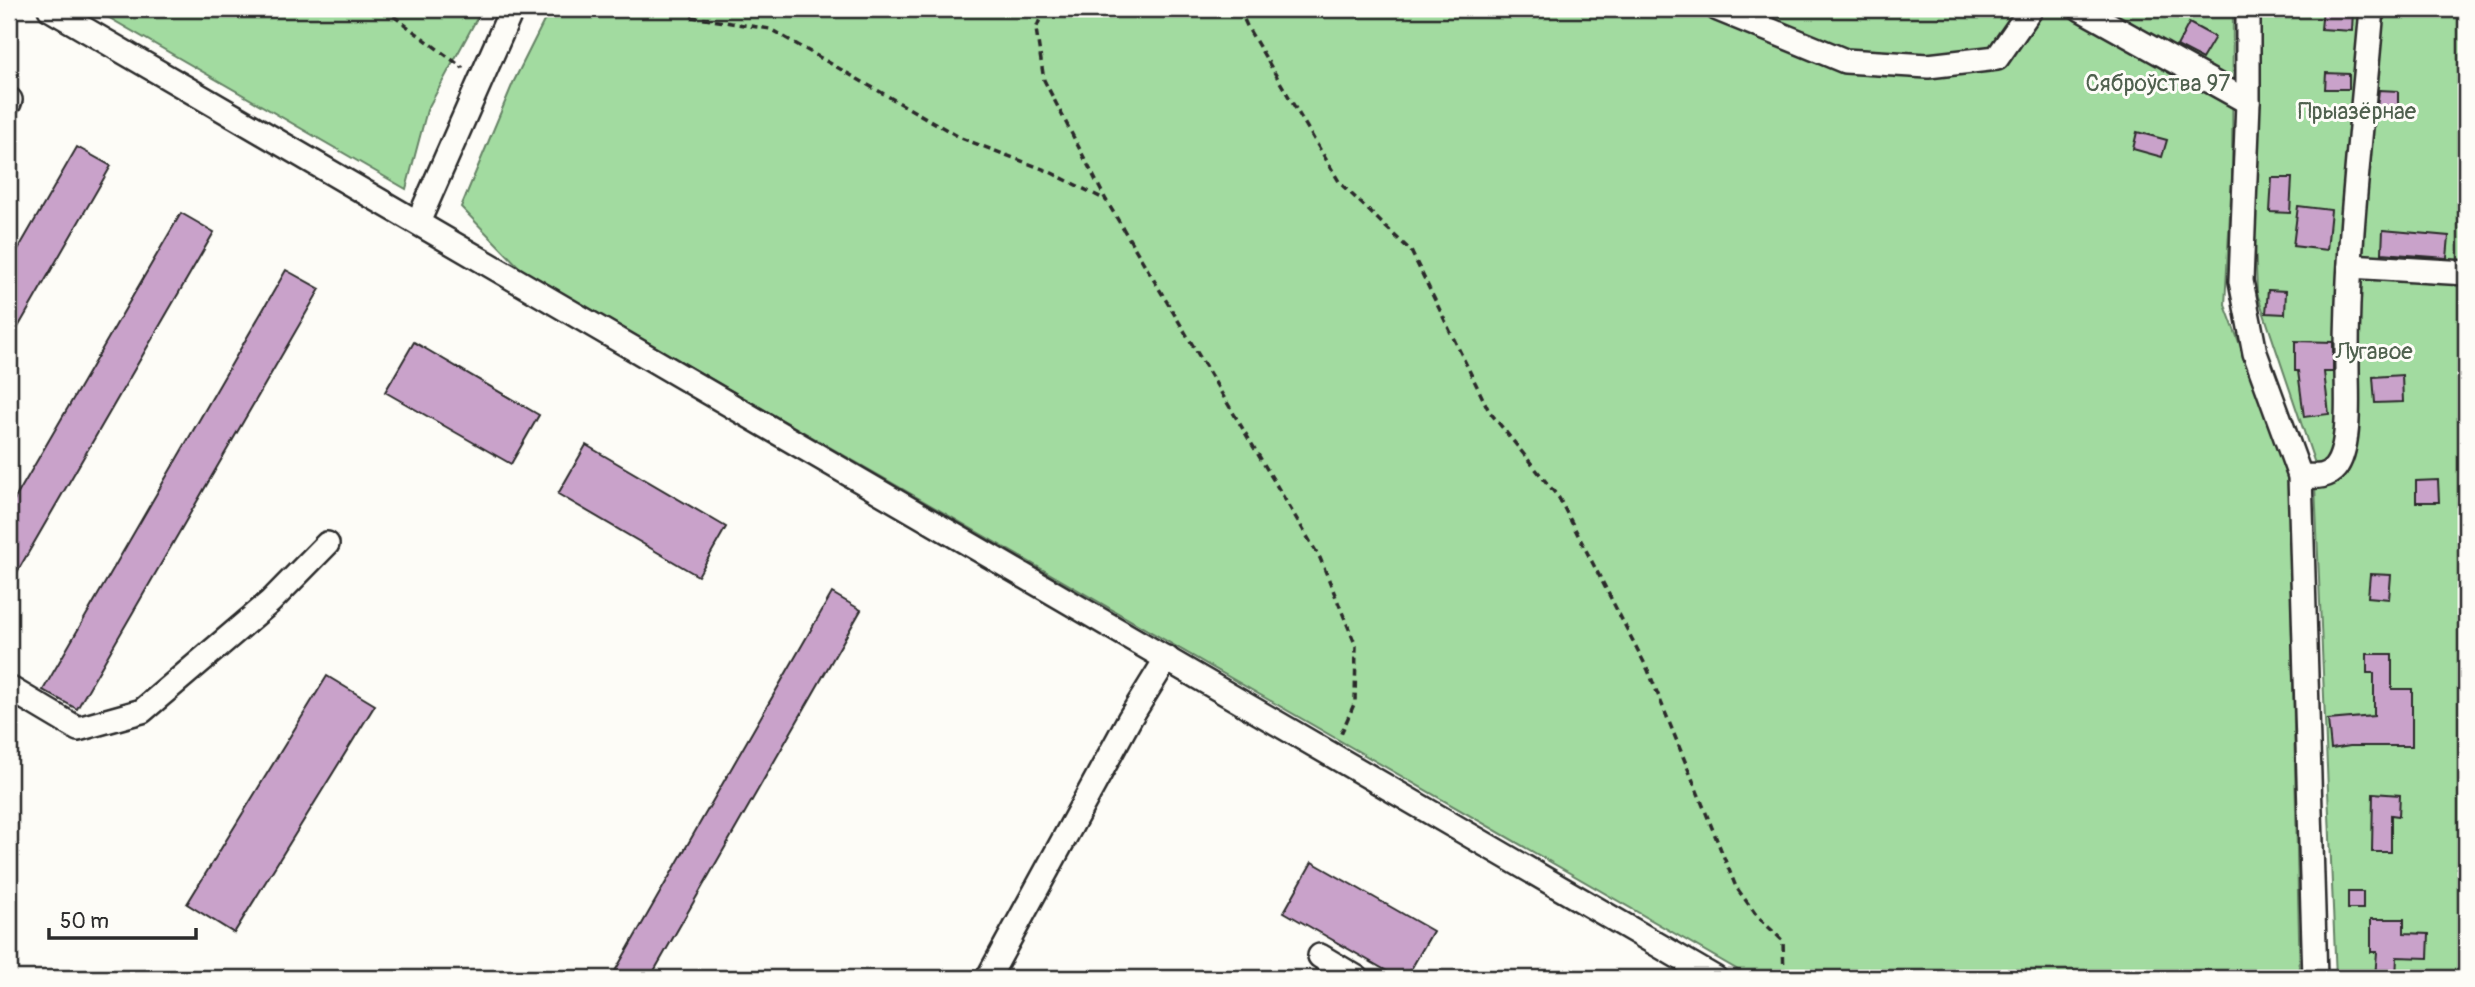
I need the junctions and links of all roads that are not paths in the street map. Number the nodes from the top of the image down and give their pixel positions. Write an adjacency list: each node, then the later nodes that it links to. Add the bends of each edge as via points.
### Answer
1 (50, 9): 9 (street)
2 (512, 9): 9 (street)
3 (1718, 9): 4 (street, via 1845,61 1928,66 1997,58)
4 (2031, 9)
5 (2081, 9): 8 (street)
6 (2248, 9): 8 (street)
7 (2372, 9): 10 (street)
8 (2248, 102): 12 (street, via 2241,281 2255,353)
9 (418, 222): 14 (street)
10 (2350, 266): 11 (street); 12 (street, via 2348,424 2335,469 2323,477)
11 (2466, 273)
12 (2301, 476): 20 (street)
13 (327, 544): 15 (street, via 271,602 142,711 78,729)
14 (1167, 658): 17 (street); 19 (street)
15 (9, 688)
16 (1320, 956): 18 (street)
17 (988, 978)
18 (1357, 978)
19 (1715, 978)
20 (2315, 978)

